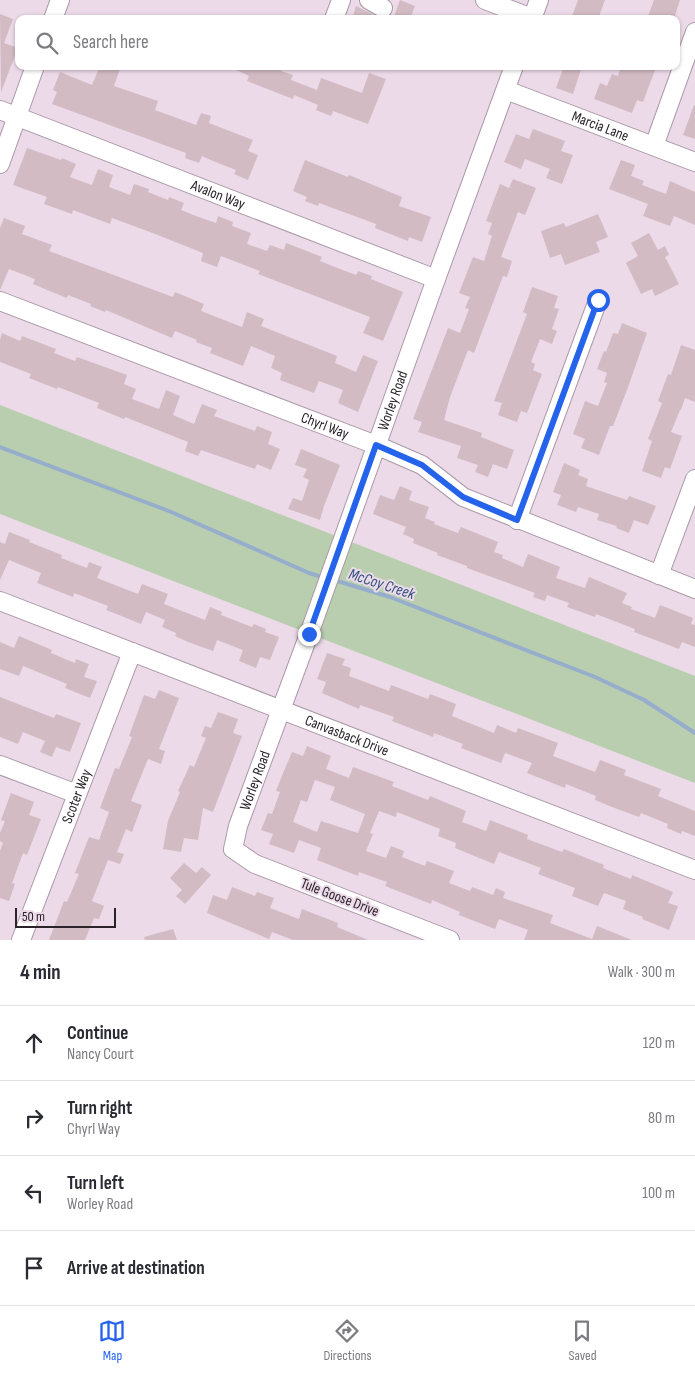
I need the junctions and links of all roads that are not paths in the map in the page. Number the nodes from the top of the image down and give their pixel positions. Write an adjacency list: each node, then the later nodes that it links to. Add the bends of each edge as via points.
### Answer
1 (60, 0): 5 (street)
2 (341, 0): 6 (street)
3 (485, 0): 7 (street)
4 (538, 0): 8 (street)
5 (54, 15)
6 (335, 15)
7 (524, 15)
8 (533, 15)
9 (695, 32): 14 (street)
10 (33, 70): 13 (street)
11 (513, 70): 12 (street, Worley Road)
12 (506, 90): 14 (street, Marcia Lane); 17 (street, Worley Road)
13 (8, 114): 16 (street); 17 (street, Avalon Way)
14 (654, 146): 15 (street, Marcia Lane)
15 (695, 162)
16 (0, 164)
17 (436, 279): 20 (street, Worley Road)
18 (598, 300): 22 (street)
19 (0, 301): 20 (street, Chyrl Way)
20 (376, 445): 22 (street, Chyrl Way, via 422,465 463,497); 27 (street, Worley Road)
21 (695, 480): 23 (street)
22 (517, 520): 23 (street, Chyrl Way)
23 (659, 575): 24 (street, Chyrl Way)
24 (695, 589)
25 (0, 601): 26 (street, Canvasback Drive)
26 (132, 652): 27 (street, Canvasback Drive); 29 (street, Scoter Way)
27 (282, 709): 30 (street, Worley Road, via 238,826); 31 (street, Canvasback Drive)
28 (0, 765): 29 (street)
29 (77, 794): 32 (street, Scoter Way)
30 (233, 849): 33 (street, Tule Goose Drive, via 255,864)
31 (695, 870)
32 (21, 940)
33 (450, 940)

